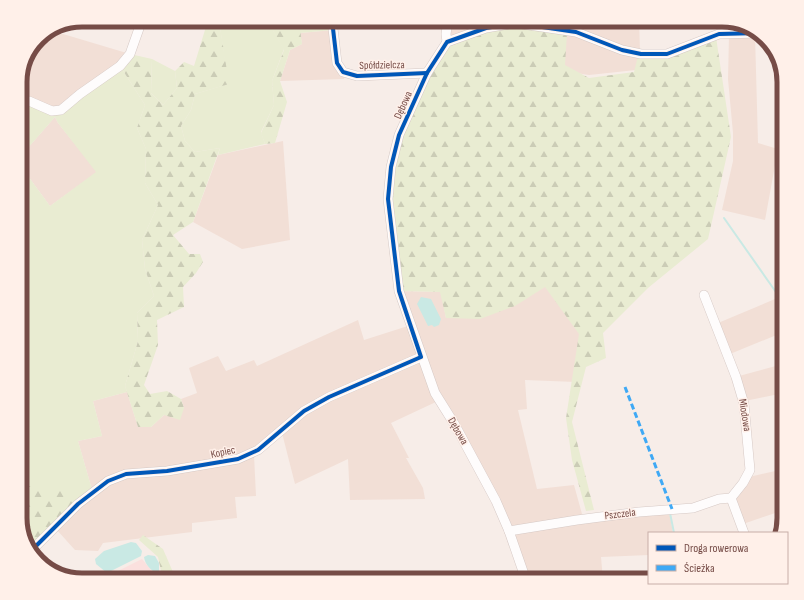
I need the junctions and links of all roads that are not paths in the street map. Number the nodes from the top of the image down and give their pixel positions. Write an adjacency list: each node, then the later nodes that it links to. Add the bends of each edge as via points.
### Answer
1 (140, 27): 9 (street, via 130,54 120,66 61,110 52,111)
2 (333, 27): 8 (street, Spółdzielcza, via 337,63 344,72 357,76)
3 (447, 27): 7 (street)
4 (492, 27): 7 (street)
5 (542, 27): 6 (street, via 576,32 622,50 641,54 667,54 719,34)
6 (748, 33)
7 (447, 42): 8 (street, Dębowa)
8 (427, 73): 11 (street, Dębowa, via 399,135 391,167 388,199 399,291)
9 (27, 101)
10 (704, 295): 12 (street, Miodowa, via 744,404 750,470)
11 (421, 357): 13 (street, Dębowa, via 435,393 496,501); 15 (street, Kopiec, via 329,397 304,411 258,450 238,459 167,471 126,474 108,481 78,504)
12 (731, 498): 13 (street, Pszczela, via 719,499 693,508 639,512); 14 (street)
13 (509, 531): 16 (street, Dębowa)
14 (744, 532)
15 (35, 547)
16 (524, 573)

